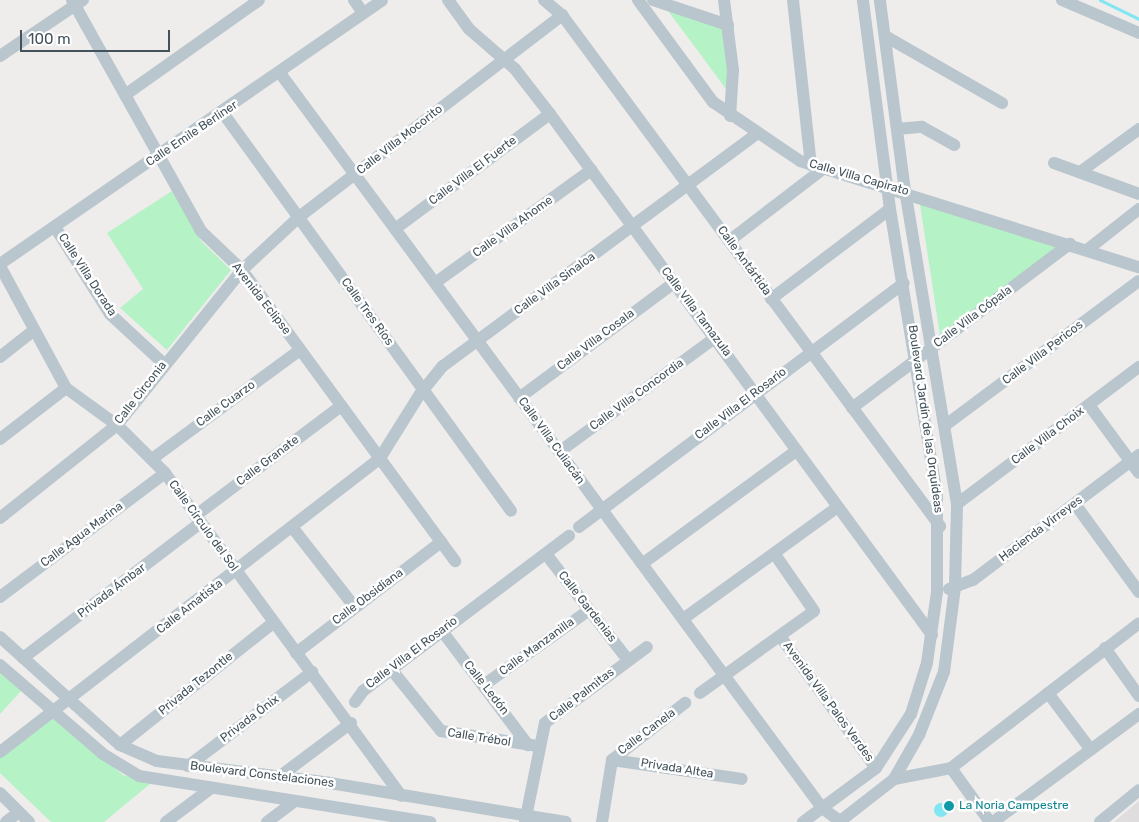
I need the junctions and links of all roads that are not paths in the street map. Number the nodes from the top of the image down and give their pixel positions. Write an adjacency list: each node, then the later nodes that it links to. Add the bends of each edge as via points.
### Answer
1 (259, 0): 22 (street)
2 (354, 0): 14 (street)
3 (382, 0): 14 (street, Calle Emile Berliner)
4 (448, 0): 20 (street, Calle Villa Tamazula, via 469,29)
5 (544, 0): 15 (street, Calle Antártida)
6 (638, 0): 26 (street, Calle Villa Capirato, via 713,102)
7 (653, 0): 16 (street)
8 (724, 0): 16 (street)
9 (793, 0): 33 (street)
10 (863, 0): 38 (street, Boulevard Jardín de las Orquídeas)
11 (880, 0): 18 (street, Boulevard Jardín de las Orquídeas)
12 (1062, 0): 17 (street)
13 (77, 2): 19 (street); 22 (street, Avenida Eclipse)
14 (363, 14): 21 (street, Calle Emile Berliner)
15 (562, 15): 20 (street, Calle Villa Mocorito); 39 (street, Calle Antártida)
16 (728, 25): 26 (street, via 733,70)
17 (1139, 33)
18 (885, 36): 23 (street); 27 (street, Boulevard Jardín de las Orquídeas)
19 (0, 56)
20 (506, 59): 25 (street, Calle Villa Tamazula); 37 (street, Calle Villa Mocorito)
21 (280, 73): 24 (street, Calle Emile Berliner); 37 (street, Calle Villa Culiacán)
22 (125, 94): 31 (street, Avenida Eclipse)
23 (1002, 103)
24 (223, 113): 31 (street, Calle Emile Berliner); 44 (street, Calle Tres Ríos)
25 (550, 114): 35 (street, Calle Villa Tamazula); 47 (street, Calle Villa El Fuerte)
26 (730, 116): 29 (street, Calle Villa Capirato)
27 (897, 128): 30 (street, via 922,127); 40 (street, Boulevard Jardín de las Orquídeas)
28 (1139, 129): 36 (street)
29 (756, 134): 33 (street, Calle Villa Capirato); 39 (street, Calle Villa Sinaloa)
30 (954, 145)
31 (159, 156): 46 (street, Calle Emile Berliner); 53 (street, Avenida Eclipse, via 201,231)
32 (1054, 163): 36 (street)
33 (811, 165): 34 (street, Calle Villa Capirato)
34 (824, 168): 38 (street, Calle Villa Capirato); 48 (street)
35 (591, 170): 45 (street, Calle Villa Tamazula); 55 (street, Calle Villa Ahome)
36 (1080, 172): 41 (street)
37 (355, 174): 44 (street, Calle Villa Mocorito); 47 (street, Calle Villa Culiacán)
38 (887, 184): 40 (street, Calle Villa Capirato); 42 (street, Boulevard Jardín de las Orquídeas)
39 (688, 185): 45 (street, Calle Villa Sinaloa); 48 (street, Calle Antártida)
40 (905, 191): 49 (street, Calle Villa Capirato); 62 (street, Boulevard Jardín de las Orquídeas)
41 (1139, 194)
42 (890, 209): 57 (street, Boulevard Jardín de las Orquídeas); 58 (street)
43 (1139, 209): 50 (street)
44 (299, 217): 53 (street, Calle Villa Mocorito); 70 (street, Calle Tres Ríos)
45 (632, 226): 56 (street, Calle Villa Tamazula); 61 (street, Calle Villa Sinaloa)
46 (55, 227): 51 (street, Calle Emile Berliner); 67 (street, Calle Villa Dorada, via 110,314)
47 (395, 229): 55 (street, Calle Villa Culiacán)
48 (729, 241): 58 (street, Calle Antártida)
49 (1070, 244): 50 (street, Calle Villa Capirato); 62 (street, Calle Villa Cópala)
50 (1087, 250): 52 (street, Calle Villa Capirato)
51 (0, 265): 59 (street, Calle Círculo del Sol)
52 (1139, 268)
53 (242, 270): 63 (street, Avenida Eclipse); 67 (street, Calle Circonia)
54 (1139, 281): 76 (street, Calle Villa Pericos)
55 (435, 283): 61 (street, Calle Villa Culiacán)
56 (674, 283): 60 (street, Calle Villa Tamazula); 72 (street, Calle Villa Cosala)
57 (904, 283): 64 (street, Calle Villa El Rosario); 66 (street, Boulevard Jardín de las Orquídeas)
58 (771, 299): 64 (street, Calle Antártida)
59 (33, 331): 65 (street); 69 (street, Calle Círculo del Sol)
60 (715, 338): 71 (street, Calle Villa Tamazula); 80 (street, Calle Villa Concordia)
61 (477, 341): 70 (street, Calle Villa Sinaloa, via 443,366); 72 (street, Calle Villa Culiacán)
62 (933, 347): 66 (street, Calle Villa Cópala); 76 (street, Boulevard Jardín de las Orquídeas)
63 (300, 350): 74 (street, Avenida Eclipse); 83 (street, Calle Cuarzo)
64 (811, 352): 71 (street, Calle Villa El Rosario); 75 (street, Calle Antártida)
65 (0, 357)
66 (915, 360): 75 (street, Calle Villa Cópala); 93 (street, Boulevard Jardín de las Orquídeas)
67 (163, 363): 77 (street, Calle Circonia)
68 (1139, 368): 73 (street, Calle Villa Choix)
69 (66, 388): 77 (street, Calle Círculo del Sol); 78 (street)
70 (424, 388): 81 (street, Calle Villa Sinaloa); 90 (street, Calle Tres Ríos)
71 (756, 392): 79 (street, Calle Villa Tamazula); 89 (street, Calle Villa El Rosario)
72 (519, 398): 80 (street, Calle Villa Culiacán)
73 (1089, 405): 82 (street); 86 (street, Calle Villa Choix)
74 (342, 406): 81 (street, Avenida Eclipse); 92 (street, Calle Granate)
75 (852, 408): 93 (street, Calle Antártida)
76 (947, 424): 86 (street, Boulevard Jardín de las Orquídeas)
77 (117, 425): 83 (street, Calle Círculo del Sol); 91 (street, Calle Circonia)
78 (0, 439)
79 (797, 450): 88 (street, Calle Villa Tamazula); 101 (street)
80 (559, 452): 89 (street, Calle Villa Culiacán)
81 (380, 458): 94 (street, Calle Amatista); 97 (street, Avenida Eclipse)
82 (1135, 458): 85 (street); 87 (street, Hacienda Virreyes)
83 (152, 459): 84 (street, Calle Círculo del Sol)
84 (164, 473): 92 (street, Calle Círculo del Sol); 106 (street, Calle Agua Marina)
85 (1139, 473)
86 (957, 504): 103 (street, Boulevard Jardín de las Orquídeas)
87 (1075, 504): 103 (street, Hacienda Virreyes, via 973,580); 105 (street)
88 (838, 507): 98 (street); 113 (street, Calle Villa Tamazula)
89 (602, 510): 95 (street, Calle Villa El Rosario); 101 (street, Calle Villa Culiacán)
90 (511, 511)
91 (0, 518)
92 (198, 520): 102 (street, Calle Círculo del Sol); 119 (street, Privada Ámbar)
93 (940, 526): 104 (street, Boulevard Jardín de las Orquídeas)
94 (292, 527): 102 (street, Calle Amatista); 107 (street)
95 (579, 527)
96 (569, 536): 99 (street, Calle Villa El Rosario)
97 (442, 542): 100 (street, Avenida Eclipse); 107 (street, Calle Obsidiana)
98 (774, 553): 109 (street); 114 (street, via 814,611)
99 (546, 554): 108 (street, Calle Gardenias); 112 (street, Calle Villa El Rosario)
100 (455, 561)
101 (642, 564): 109 (street, Calle Villa Culiacán)
102 (235, 572): 110 (street, Calle Círculo del Sol); 131 (street, Calle Amatista)
103 (955, 587): 104 (street, Hacienda Virreyes); 144 (street, Boulevard Jardín de las Orquídeas, via 944,672 926,721)
104 (937, 592): 113 (street, Boulevard Jardín de las Orquídeas)
105 (1139, 592)
106 (0, 597)
107 (354, 606): 118 (street, Calle Obsidiana)
108 (589, 610): 120 (street, Calle Gardenias); 125 (street, Calle Manzanilla)
109 (682, 619): 124 (street, Calle Villa Culiacán)
110 (273, 623): 118 (street, Calle Círculo del Sol); 134 (street, Privada Tezontle)
111 (1139, 623): 117 (street)
112 (442, 631): 122 (street, Calle Villa El Rosario); 125 (street, Calle Ledón)
113 (932, 635): 140 (street, Boulevard Jardín de las Orquídeas, via 911,714)
114 (780, 636): 124 (street); 140 (street, Avenida Villa Palos Verdes)
115 (0, 637): 119 (street, Boulevard Constelaciones)
116 (647, 646): 120 (street, Calle Palmitas)
117 (1105, 648): 127 (street); 128 (street)
118 (296, 652): 123 (street, Calle Círculo del Sol)
119 (23, 658): 131 (street, Boulevard Constelaciones)
120 (628, 660): 135 (street, Calle Palmitas, via 551,717)
121 (0, 665): 131 (street, Boulevard Constelaciones)
122 (391, 669): 129 (street, Calle Villa El Rosario); 135 (street, Calle Trébol, via 441,731)
123 (312, 672): 133 (street, Calle Círculo del Sol); 139 (street, Privada Ónix)
124 (724, 675): 126 (street); 152 (street, Calle Villa Culiacán)
125 (484, 685): 135 (street, Calle Ledón)
126 (700, 693)
127 (1048, 693): 136 (street); 141 (street)
128 (1139, 696)
129 (355, 702)
130 (685, 703): 138 (street, Calle Canela)
131 (60, 706): 134 (street, Boulevard Constelaciones); 137 (street, Calle Amatista); 146 (street, Boulevard Constelaciones, via 140,776)
132 (1139, 714): 136 (street)
133 (351, 723): 142 (street); 149 (street, Calle Círculo del Sol)
134 (120, 745): 139 (street, Boulevard Constelaciones, via 157,761)
135 (533, 746): 155 (street, Calle Palmitas)
136 (1091, 750): 166 (street)
137 (0, 752)
138 (612, 760): 143 (street, Privada Altea); 164 (street, Calle Canela)
139 (188, 766): 142 (street, Boulevard Constelaciones)
140 (876, 768): 152 (street, Boulevard Jardín de las Orquídeas)
141 (951, 768): 144 (street); 166 (street)
142 (279, 777): 145 (street, Boulevard Constelaciones)
143 (742, 779)
144 (894, 780): 156 (street, Boulevard Jardín de las Orquídeas)
145 (330, 783): 149 (street, Boulevard Constelaciones); 151 (street)
146 (210, 789): 150 (street, Boulevard Constelaciones); 159 (street)
147 (1139, 790): 167 (street)
148 (0, 792): 153 (street)
149 (402, 796): 155 (street, Boulevard Constelaciones)
150 (295, 801): 151 (street, Boulevard Constelaciones); 160 (street)
151 (325, 805): 154 (street, Boulevard Constelaciones)
152 (822, 808): 156 (street, Calle Villa Culiacán); 165 (street, Boulevard Jardín de las Orquídeas)
153 (19, 812): 157 (street); 158 (street)
154 (387, 814): 161 (street); 162 (street, Boulevard Constelaciones)
155 (525, 819): 163 (street, Boulevard Constelaciones)
156 (840, 821)
157 (6, 822)
158 (29, 822)
159 (166, 822)
160 (267, 822)
161 (377, 822)
162 (430, 822)
163 (566, 822)
164 (602, 822)
165 (803, 822)
166 (992, 822)
167 (1100, 822)

